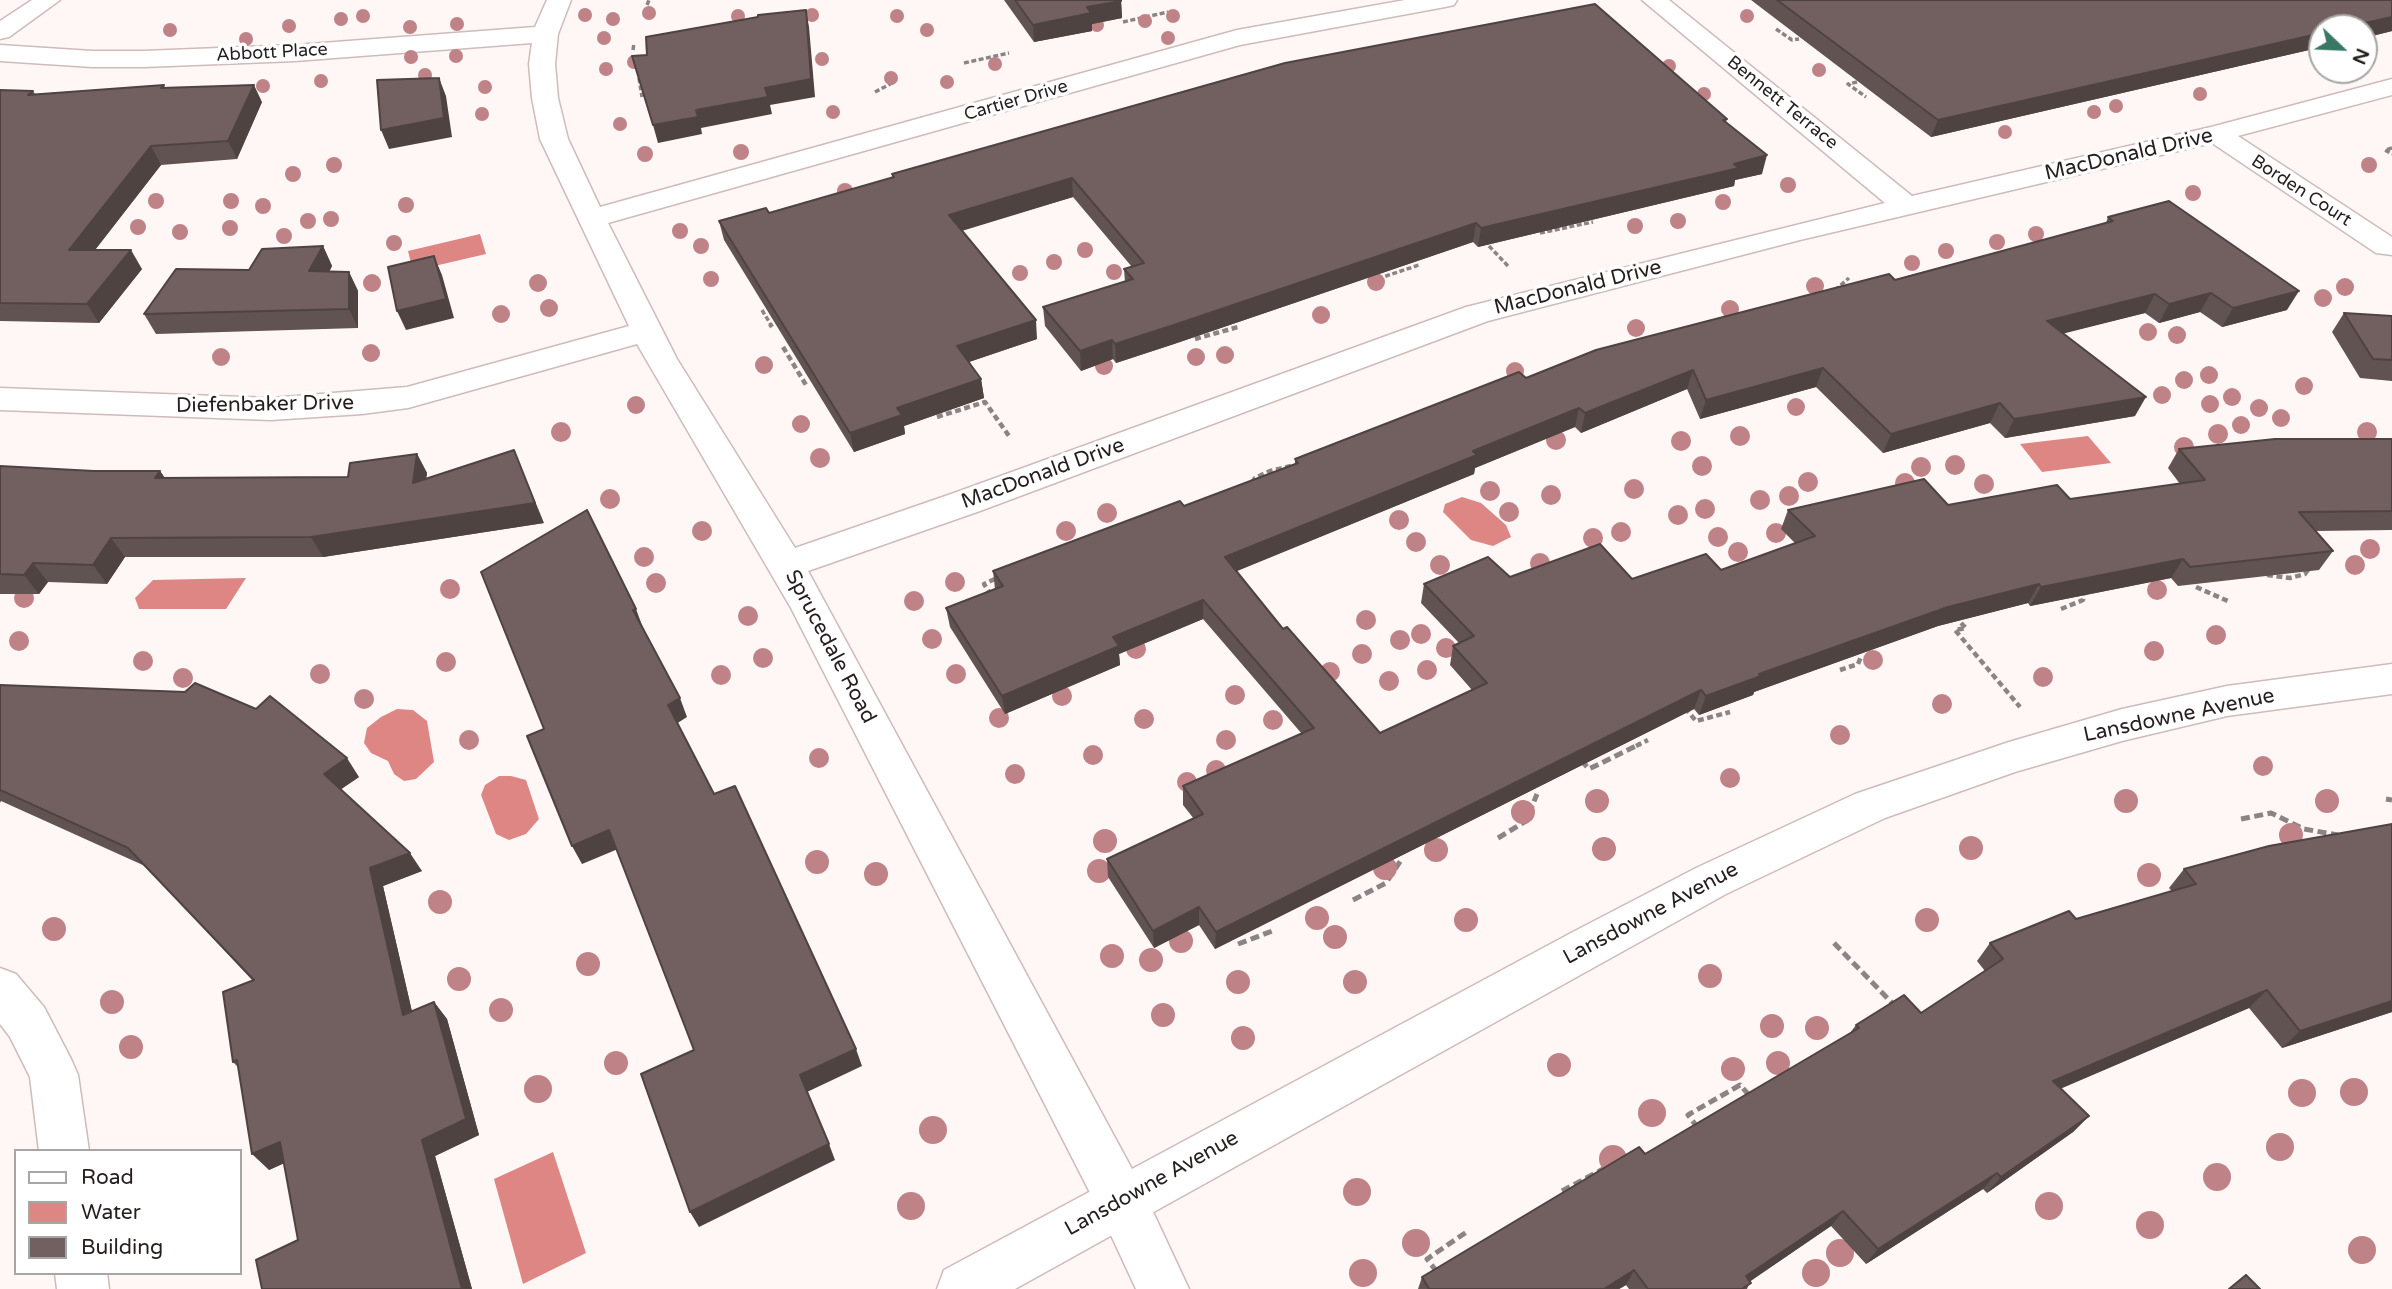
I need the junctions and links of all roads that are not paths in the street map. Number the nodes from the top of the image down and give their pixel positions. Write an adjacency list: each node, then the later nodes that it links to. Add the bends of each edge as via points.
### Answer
1 (48, 0): 5 (street)
2 (559, 0): 6 (street, Sprucedale Road)
3 (1445, 0): 11 (street, Cartier Drive, via 1237,38)
4 (1654, 0): 10 (street, Bennett Terrace)
5 (0, 32)
6 (545, 34): 7 (street, Abbott Place, via 144,59 92,60); 11 (street, Sprucedale Road, via 542,64 554,139)
7 (0, 52)
8 (2392, 87): 9 (street, MacDonald Drive)
9 (2216, 134): 10 (street, MacDonald Drive); 12 (street, Borden Court)
10 (1908, 208): 15 (street, MacDonald Drive, via 1477,314)
11 (591, 219): 13 (street, Sprucedale Road)
12 (2388, 247)
13 (646, 331): 14 (street, Diefenbaker Drive, via 408,397 362,403 271,409); 15 (street, Sprucedale Road)
14 (0, 399)
15 (786, 565): 19 (street, Sprucedale Road)
16 (2392, 680): 19 (street, Lansdowne Avenue, via 2227,701 2122,725 1891,797 1802,836 1587,947)
17 (0, 989): 18 (street, via 27,1022 54,1075)
18 (64, 1149)
19 (1121, 1200): 20 (street, Lansdowne Avenue); 21 (street, Sprucedale Road)
20 (963, 1289)
21 (1163, 1289)

